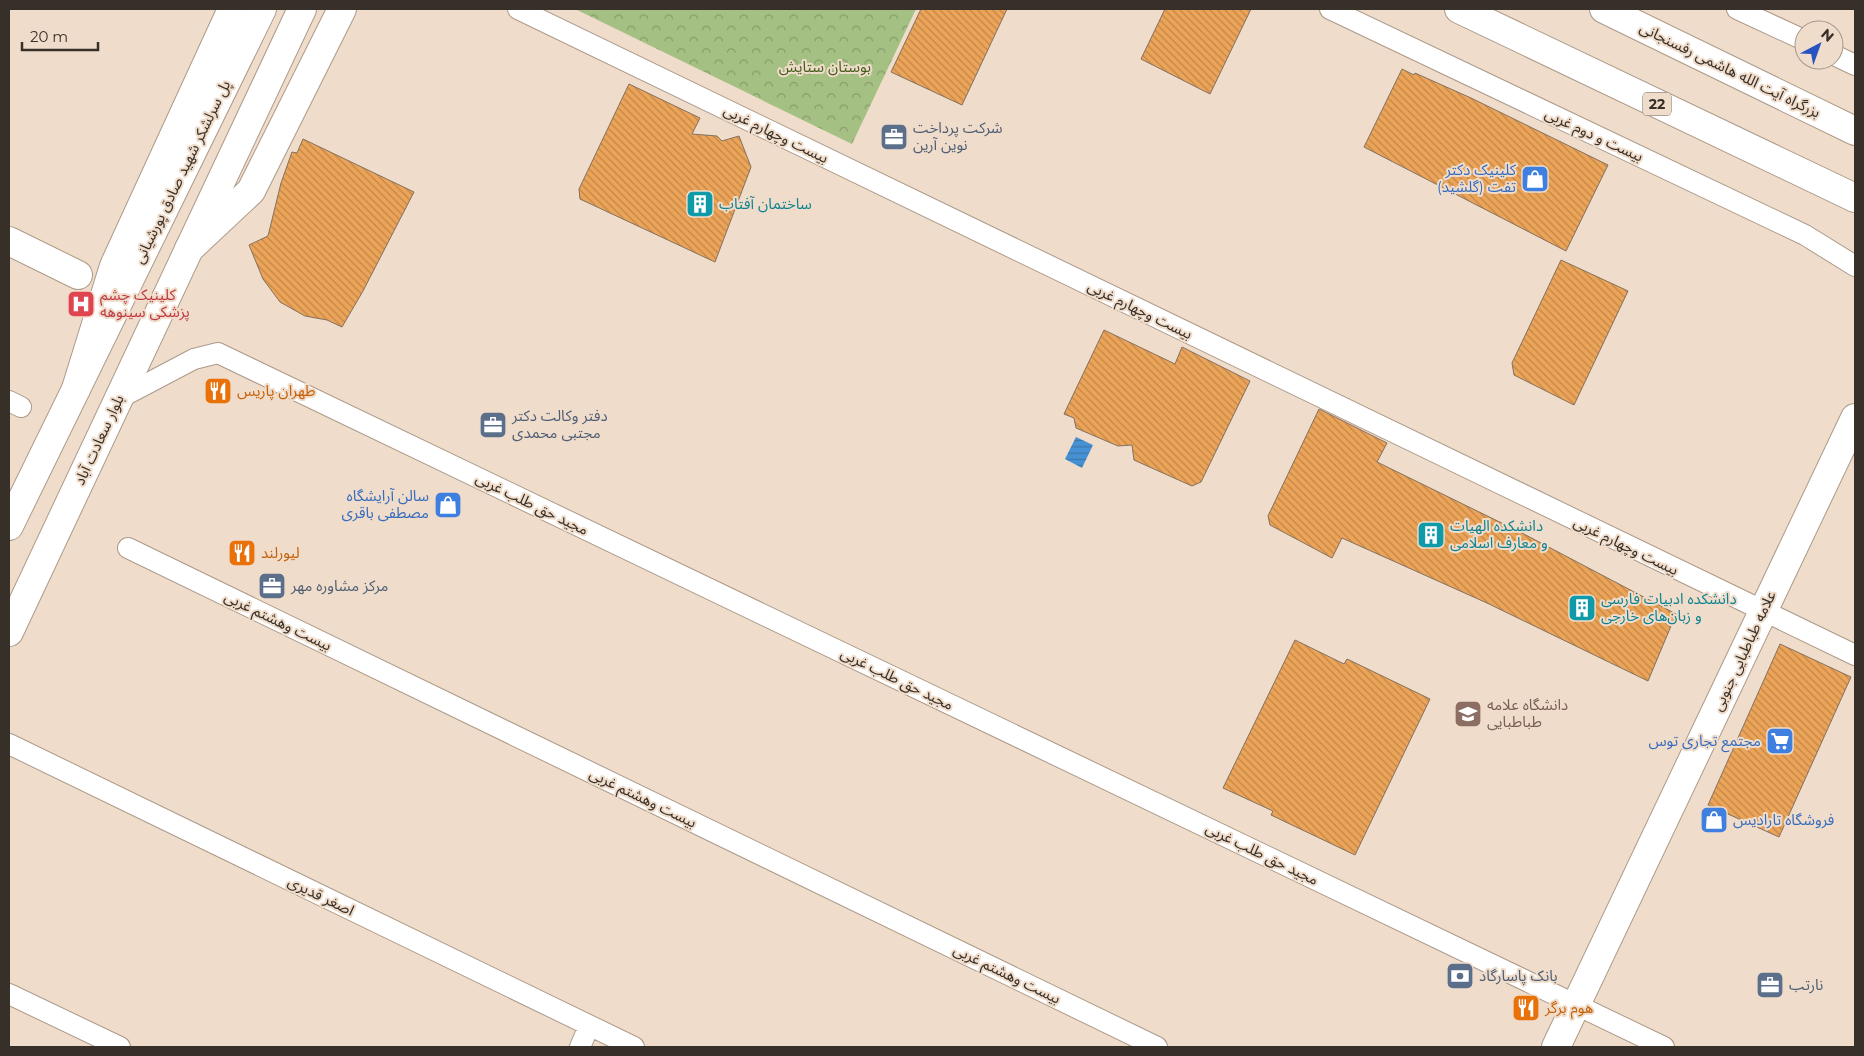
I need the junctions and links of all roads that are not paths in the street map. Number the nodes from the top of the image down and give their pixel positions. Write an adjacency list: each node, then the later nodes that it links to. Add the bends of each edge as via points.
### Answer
1 (232, 9): 17 (main road, via 114,266)
2 (262, 9): 17 (main road, پل سرلشکر شهید صادق پورشیانی)
3 (302, 9): 14 (main road)
4 (342, 9): 14 (main road, via 251,191)
5 (518, 9): 22 (street, بیست وچهارم غربی)
6 (1330, 9): 15 (street, بیست و دوم غربی, via 1805,235)
7 (1459, 9): 12 (main road, 22)
8 (1604, 9): 11 (main road, بزرگراه آیت الله هاشمی رفسنجانی)
9 (1737, 9): 10 (street)
10 (1794, 35)
11 (1855, 131)
12 (1855, 198)
13 (9, 241): 16 (main road)
14 (189, 249): 18 (main road, بلوار سعادت آباد)
15 (1855, 266)
16 (78, 275)
17 (76, 389): 20 (main road)
18 (118, 399): 23 (main road, بلوار سعادت آباد); 27 (street, مجید حق طلب غربی, via 194,359 218,353)
19 (1855, 418): 22 (main road, علامه طباطبایی جنوبی)
20 (9, 526)
21 (128, 548): 32 (street, بیست وهشتم غربی)
22 (1763, 612): 24 (street, بیست وچهارم غربی); 27 (main road, علامه طباطبایی جنوبی)
23 (9, 632)
24 (1855, 655)
25 (9, 744): 28 (street, اصغر قدیری)
26 (9, 994): 29 (street)
27 (1576, 1005): 33 (main road, علامه طباطبایی جنوبی); 34 (street, مجید حق طلب غربی)
28 (590, 1026): 30 (street); 31 (street, اصغر قدیری)
29 (120, 1047)
30 (580, 1047)
31 (634, 1047)
32 (1157, 1047)
33 (1556, 1047)
34 (1664, 1047)

